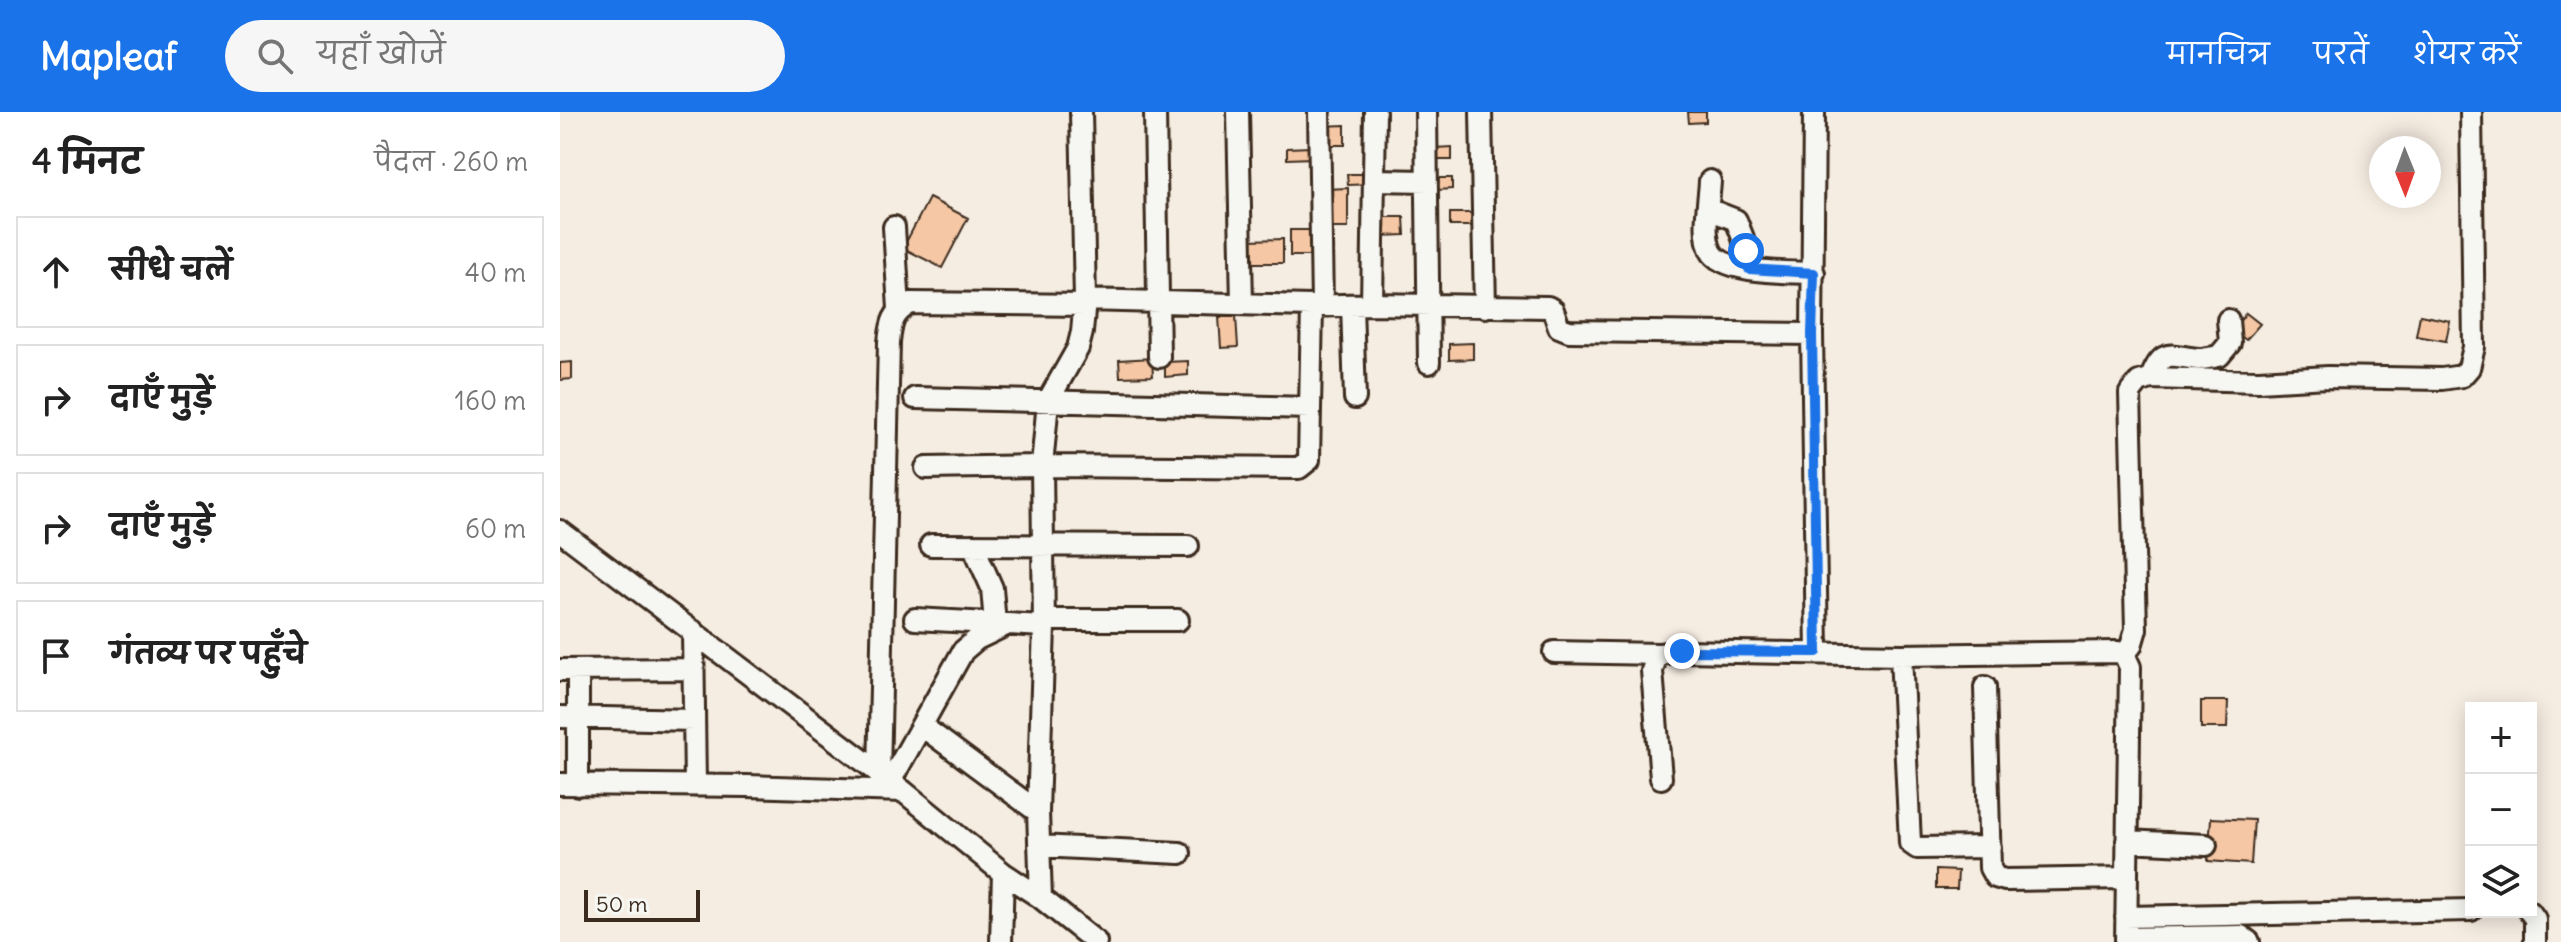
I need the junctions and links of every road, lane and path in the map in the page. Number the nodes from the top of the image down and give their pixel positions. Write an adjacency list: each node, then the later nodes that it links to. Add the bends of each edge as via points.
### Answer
1 (1081, 112): 18 (street)
2 (1155, 112): 17 (street)
3 (1238, 112): 19 (street)
4 (1319, 112): 22 (street)
5 (1375, 112): 10 (street)
6 (1426, 112): 11 (street)
7 (1481, 112): 23 (street)
8 (1814, 112): 16 (street)
9 (2471, 112): 29 (street, via 2474,347 2462,376)
10 (1375, 180): 11 (street); 20 (street)
11 (1427, 181): 21 (street)
12 (1710, 181): 13 (street)
13 (1708, 209): 15 (street, via 1736,220); 15 (street, via 1713,255)
14 (894, 227): 24 (street)
15 (1749, 269): 16 (street)
16 (1814, 273): 26 (street)
17 (1157, 301): 18 (street); 19 (street); 27 (street)
18 (1084, 302): 24 (street, via 911,303); 32 (street, via 1078,348)
19 (1242, 304): 22 (street)
20 (1362, 304): 21 (street); 22 (street); 31 (street)
21 (1428, 304): 23 (street); 28 (street)
22 (1317, 306): 33 (street)
23 (1485, 307): 26 (street, via 1548,307 1559,327 1569,331)
24 (899, 309): 58 (street, via 889,342)
25 (2228, 320): 29 (street, via 2230,343 2219,356 2164,357)
26 (1812, 334): 47 (street)
27 (1159, 357)
28 (1429, 363)
29 (2151, 378): 49 (street, via 2130,393 2136,629)
30 (915, 398): 32 (street)
31 (1355, 398)
32 (1048, 401): 33 (street); 34 (street)
33 (1310, 408): 34 (street, via 1309,460 1299,468)
34 (1042, 466): 35 (street); 37 (street)
35 (926, 468)
36 (560, 531): 45 (street)
37 (1041, 544): 39 (street); 40 (street); 43 (street)
38 (931, 545): 39 (street)
39 (973, 545): 44 (street, via 992,588)
40 (1188, 546)
41 (915, 619): 44 (street)
42 (1178, 620): 43 (street)
43 (1044, 623): 44 (street); 61 (street)
44 (1000, 625): 56 (street, via 969,643)
45 (693, 631): 51 (street); 58 (street)
46 (1554, 652): 48 (street)
47 (1817, 652): 48 (street); 50 (street)
48 (1660, 654): 57 (street, via 1652,671)
49 (2124, 654): 50 (street); 62 (street, via 2130,667)
50 (1901, 655): 65 (street, via 1910,843 1917,848)
51 (693, 669): 52 (street); 55 (street)
52 (569, 670): 54 (street)
53 (1985, 687): 65 (street)
54 (569, 717): 55 (street); 59 (street)
55 (694, 720): 60 (street)
56 (922, 726): 58 (street); 61 (street)
57 (1661, 778)
58 (890, 782): 60 (street); 67 (street)
59 (569, 784): 60 (street)
60 (695, 786)
61 (1038, 812): 64 (street)
62 (2127, 841): 63 (street); 68 (street)
63 (2206, 845)
64 (1039, 846): 66 (street); 69 (street)
65 (1990, 847): 68 (street, via 1990,868 1999,879)
66 (1180, 853)
67 (1003, 873): 69 (street); 73 (street)
68 (2127, 878): 72 (street)
69 (1041, 898): 74 (street)
70 (2465, 910): 72 (street)
71 (2534, 918): 76 (street)
72 (2126, 932): 75 (street, via 2241,936)
73 (1001, 942)
74 (1096, 942)
75 (2249, 942)
76 (2535, 942)

